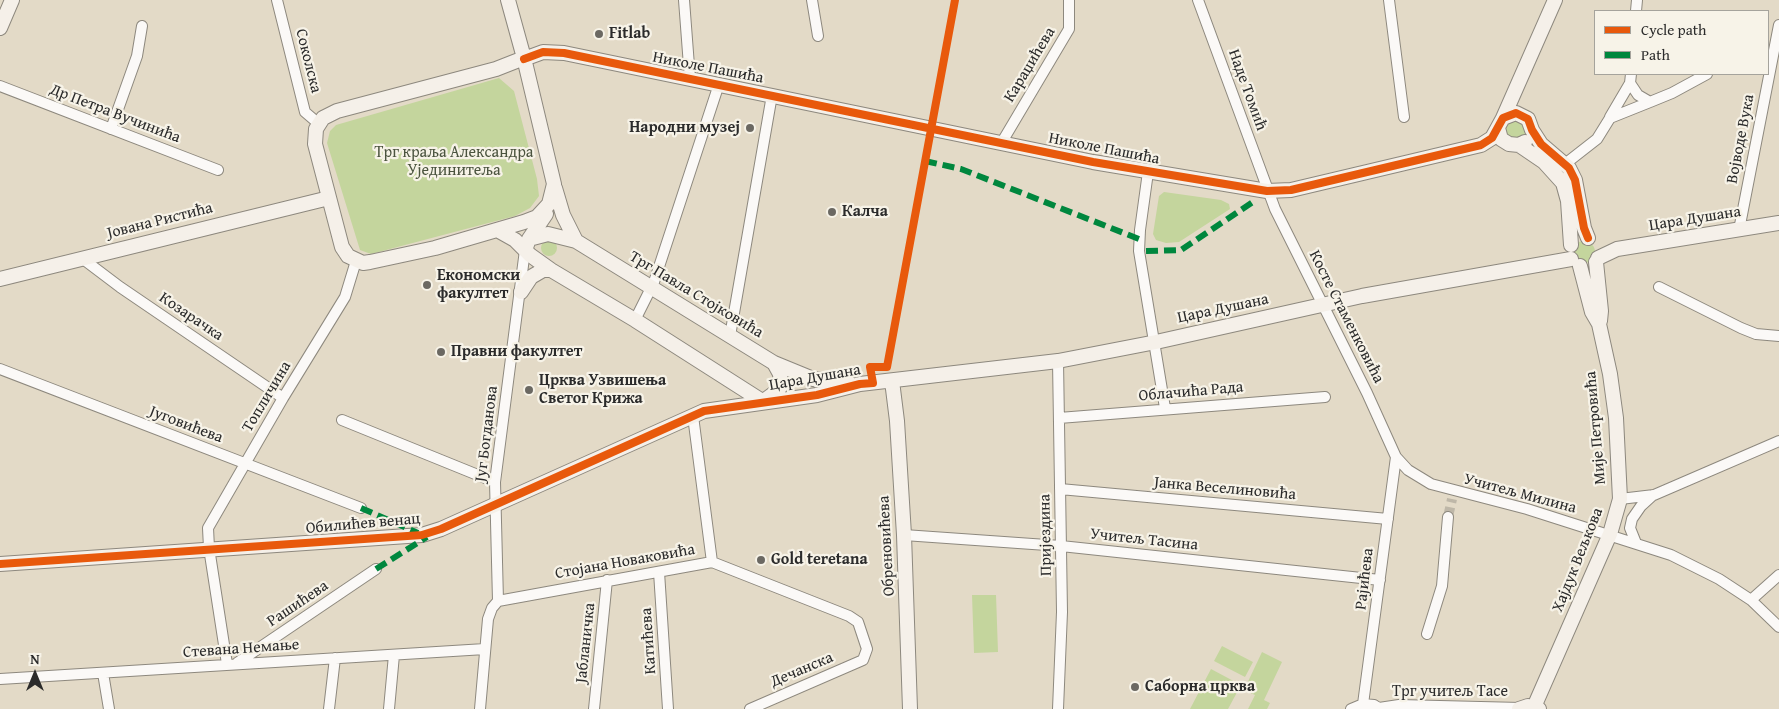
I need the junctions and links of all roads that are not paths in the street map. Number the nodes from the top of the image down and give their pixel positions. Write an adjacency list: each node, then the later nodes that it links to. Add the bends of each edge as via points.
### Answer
1 (12, 0): 12 (street)
2 (277, 0): 29 (street, Соколска, via 305,112)
3 (508, 0): 15 (street)
4 (684, 0): 20 (street)
5 (812, 0): 13 (street)
6 (1069, 0): 32 (street, Караџићева, via 1069,29)
7 (1198, 0): 38 (street, Наде Томић)
8 (1389, 0): 26 (street)
9 (1555, 0): 18 (street)
10 (1779, 25): 14 (street, Војводе Вука)
11 (142, 26): 30 (street, via 137,56)
12 (0, 28)
13 (818, 36)
14 (1770, 53)
15 (524, 59): 20 (street, Николе Пашића, via 543,52 555,52); 29 (street, via 496,70 337,111); 37 (street)
16 (1705, 75): 24 (street)
17 (1766, 75): 42 (street, Војводе Вука)
18 (1521, 78): 25 (street); 28 (street)
19 (1630, 78): 24 (street, via 1638,96); 27 (street)
20 (690, 79): 21 (street, Николе Пашића)
21 (718, 84): 23 (street, Николе Пашића); 53 (street)
22 (0, 86): 30 (street, Др Петра Вучинића)
23 (772, 95): 32 (street, Николе Пашића); 58 (street)
24 (1650, 102): 27 (street)
25 (1522, 114): 28 (street, via 1511,113); 31 (street)
26 (1404, 117)
27 (1610, 118): 34 (street, via 1597,139)
28 (1501, 123): 33 (street, via 1499,135 1509,144); 38 (street, Николе Пашића, via 1492,138 1480,145 1297,188)
29 (319, 124): 39 (street, via 315,144)
30 (111, 128): 35 (street, Др Петра Вучинића)
31 (1532, 130): 33 (street, via 1527,140); 34 (street, via 1541,144)
32 (1002, 142): 36 (street, Николе Пашића)
33 (1519, 145): 47 (street, via 1544,162 1563,183)
34 (1565, 164): 46 (street, via 1574,180 1582,221)
35 (218, 170)
36 (1148, 172): 38 (street, Николе Пашића); 60 (street, via 1139,241)
37 (554, 184): 40 (street); 44 (street, via 563,215)
38 (1267, 191): 55 (street, Косте Стаменковића)
39 (329, 198): 48 (street, Јована Ристића); 49 (street, via 342,247)
40 (551, 200): 43 (street, via 537,216); 45 (street, via 546,215)
41 (1779, 223): 42 (street, Цара Душана)
42 (1739, 230): 46 (street, Цара Душана, via 1617,250)
43 (499, 231): 45 (street); 49 (street, via 370,262)
44 (576, 241): 45 (street, Трг Павла Стојковића, via 552,234 537,235); 53 (street, Трг Павла Стојковића)
45 (527, 245): 50 (street); 54 (street, Југ Богданова)
46 (1595, 250): 47 (street, via 1588,266); 47 (street, via 1577,239); 57 (street, Мије Петровића, via 1601,311)
47 (1574, 257): 55 (street, Цара Душана); 57 (street, Мије Петровића)
48 (83, 259): 51 (street, Јована Ристића); 67 (street, Козарачка)
49 (356, 261): 67 (street, Топличина, via 345,297)
50 (551, 270): 54 (street, via 531,276); 56 (street)
51 (0, 280)
52 (1659, 287): 59 (street, via 1741,328 1756,334)
53 (651, 288): 56 (street); 58 (street, Трг Павла Стојковића)
54 (521, 292): 76 (street, Југ Богданова)
55 (1323, 305): 60 (street, Цара Душана); 74 (street, Косте Стаменковића)
56 (635, 320): 68 (street)
57 (1599, 324): 79 (street, Мије Петровића, via 1616,418)
58 (730, 336): 62 (street, Трг Павла Стојковића)
59 (1779, 336)
60 (1156, 342): 61 (street, Цара Душана); 69 (street)
61 (1058, 361): 64 (street, Цара Душана); 71 (street, Пријездина)
62 (774, 363): 65 (street, Трг Павла Стојковића, via 812,379); 68 (street, via 780,374 781,386)
63 (0, 369): 75 (street, Југовићева)
64 (892, 381): 65 (street, Цара Душана); 85 (street, Обреновићева)
65 (860, 384): 68 (street, Цара Душана, via 817,395)
66 (1325, 397): 69 (street, Облачића Рада)
67 (284, 398): 75 (street, Топличина)
68 (762, 401): 70 (street, Обилићев венац, via 704,411)
69 (1165, 408): 71 (street, Облачића Рада)
70 (693, 416): 80 (street, Обилићев венац); 89 (street)
71 (1059, 418): 77 (street, Пријездина)
72 (342, 420): 76 (street)
73 (1779, 441): 78 (street, Хајдук Вељкова)
74 (1396, 457): 83 (street, Рајићева); 84 (street, Учитељ Милина, via 1420,480 1452,495 1527,509)
75 (244, 464): 81 (street, Југовићева); 88 (street, Топличина, via 210,524 207,532)
76 (496, 482): 80 (street, Југ Богданова)
77 (1060, 489): 83 (street, Јанка Веселиновића); 87 (street, Пријездина)
78 (1654, 495): 79 (street, Хајдук Вељкова); 86 (street, via 1632,520 1630,528)
79 (1620, 500): 84 (street, Хајдук Вељкова)
80 (495, 504): 88 (street, Обилићев венац, via 422,535); 97 (street, Југ Богданова)
81 (361, 508)
82 (1448, 517): 99 (street, via 1442,586)
83 (1388, 519): 95 (street, Рајићева)
84 (1610, 534): 86 (street, Учитељ Милина); 109 (street, Хајдук Вељкова)
85 (904, 535): 87 (street, Учитељ Тасина); 117 (street, Обреновићева)
86 (1636, 543): 96 (street, Учитељ Милина, via 1693,564)
87 (1061, 546): 95 (street, Учитељ Тасина); 118 (street, Пријездина)
88 (209, 548): 90 (street, Обилићев венац); 104 (street, Топличина)
89 (712, 562): 92 (street, Стојана Новаковића); 103 (street, Стојана Новаковића, via 854,618 861,627 867,648)
90 (0, 564)
91 (376, 569): 104 (street, Рашићева)
92 (659, 572): 94 (street, Стојана Новаковића); 115 (street, Катићева)
93 (1779, 576): 96 (street)
94 (607, 580): 97 (street, Стојана Новаковића); 114 (street, Јабланичка)
95 (1380, 580): 107 (street, Рајићева)
96 (1751, 600): 98 (street, Учитељ Милина)
97 (498, 601): 100 (street, Југ Богданова, via 488,619)
98 (1779, 627)
99 (1427, 634)
100 (485, 649): 101 (street, Стевана Немање); 113 (street, Југ Богданова)
101 (394, 655): 102 (street, Стевана Немање); 112 (street)
102 (335, 658): 104 (street, Стевана Немање); 111 (street)
103 (866, 658): 116 (street, Дечанска)
104 (231, 664): 105 (street, Стевана Немање)
105 (103, 673): 106 (street, Стевана Немање); 110 (street)
106 (0, 679)
107 (1363, 704): 108 (street, Трг учитељ Тасе); 119 (street)
108 (1380, 708): 109 (street, Трг учитељ Тасе)
109 (1528, 708)
110 (109, 709)
111 (329, 709)
112 (389, 709)
113 (480, 709)
114 (594, 709)
115 (668, 709)
116 (750, 709)
117 (910, 709)
118 (1058, 709)
119 (1351, 709)

